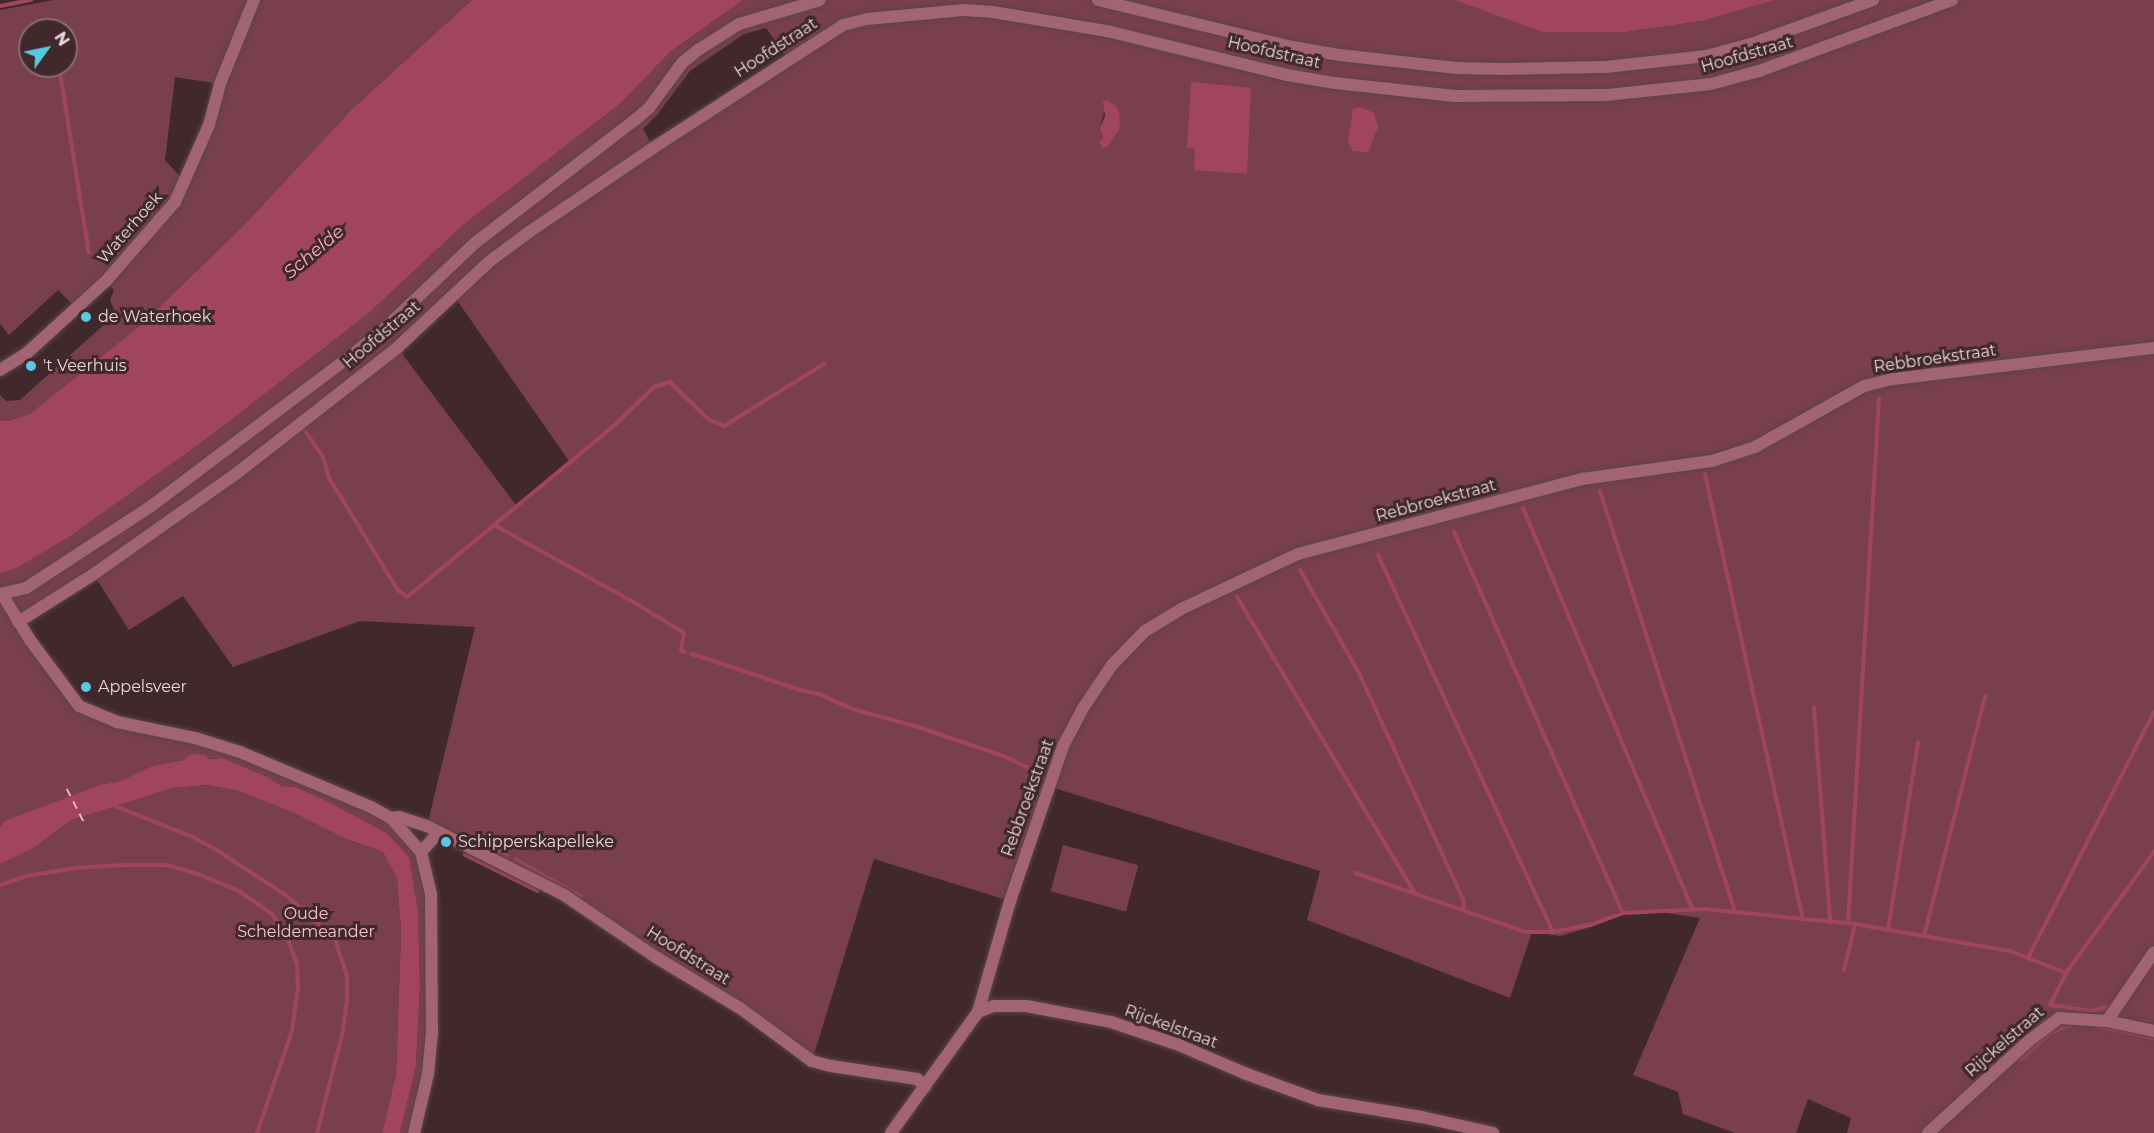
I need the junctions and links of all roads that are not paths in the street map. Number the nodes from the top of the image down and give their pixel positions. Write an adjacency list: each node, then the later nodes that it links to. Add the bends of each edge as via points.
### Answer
1 (254, 0): 7 (street, Waterhoek, via 220,84 209,125 175,202 106,281 26,354)
2 (820, 0): 8 (street, Hoofdstraat, via 739,24 698,50 682,63 649,108 476,243 383,330 150,507 26,588)
3 (1098, 0): 4 (street, Hoofdstraat, via 1293,47 1456,68 1503,69 1606,67 1706,56)
4 (1873, 0)
5 (1952, 0): 9 (street, Hoofdstraat, via 1812,54 1721,82 1596,96 1454,96 1335,83 1107,31 993,12 964,10 867,19 843,25 529,232 490,261 398,347 237,473 94,574)
6 (2154, 348): 14 (street, Rebbroekstraat, via 1893,379 1864,386 1755,447 1712,461 1582,479 1298,554 1183,608 1145,631 1112,665 1063,746 1010,900)
7 (0, 370)
8 (1, 594): 9 (street, Hoofdstraat)
9 (18, 622): 10 (street, Hoofdstraat, via 70,696 90,712 240,752)
10 (391, 818): 11 (street, Hoofdstraat, via 399,817); 12 (street, Hoofdstraat)
11 (439, 832): 12 (street); 17 (street, Hoofdstraat, via 564,895 740,1008 812,1061 917,1079)
12 (421, 852): 18 (street, Hoofdstraat, via 431,894 432,1032 429,1074)
13 (2154, 952): 15 (street)
14 (978, 1012): 17 (street); 20 (street, Rijckelstraat, via 994,1006 1026,1006 1111,1022 1318,1100)
15 (2107, 1020): 16 (street, Rijckelstraat); 21 (street, Rijckelstraat, via 2059,1018)
16 (2154, 1031)
17 (925, 1086): 19 (street)
18 (414, 1133)
19 (891, 1133)
20 (1493, 1133)
21 (1928, 1133)

